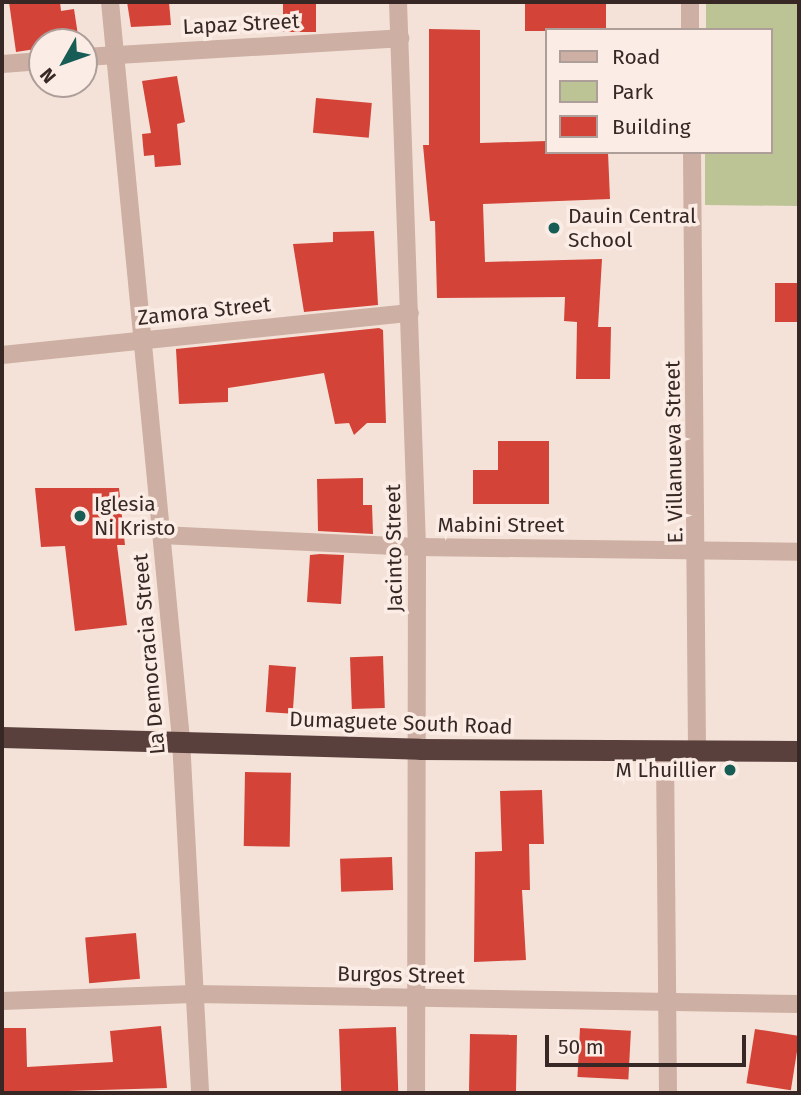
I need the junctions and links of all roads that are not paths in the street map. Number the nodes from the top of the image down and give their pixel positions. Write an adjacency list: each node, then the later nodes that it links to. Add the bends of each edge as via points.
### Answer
1 (110, 2): 6 (street, La Democracia Street)
2 (398, 2): 5 (street, Jacinto Street)
3 (690, 2): 4 (street)
4 (690, 28)
5 (400, 38): 6 (street, Lapaz Street); 11 (street, Jacinto Street)
6 (114, 54): 7 (street, Lapaz Street); 12 (street, La Democracia Street)
7 (98, 56)
8 (28, 62): 9 (street)
9 (2, 64)
10 (692, 154): 16 (street, E. Villanueva Street)
11 (410, 313): 12 (street, Zamora Street); 15 (street, Jacinto Street)
12 (143, 339): 13 (street, Zamora Street); 14 (street, La Democracia Street)
13 (2, 355)
14 (161, 535): 15 (street, Mabini Street); 19 (street, La Democracia Street)
15 (418, 547): 16 (street, Mabini Street); 20 (street, Jacinto Street)
16 (698, 549): 17 (street, Mabini Street); 21 (street, E. Villanueva Street)
17 (799, 552)
18 (2, 737): 19 (highway, Dumaguete South Road)
19 (181, 740): 20 (highway, Dumaguete South Road); 24 (street, La Democracia Street)
20 (420, 750): 23 (highway, Dumaguete South Road); 25 (street, Jacinto Street)
21 (697, 751): 22 (highway, Dumaguete South Road); 23 (highway, Dumaguete South Road)
22 (799, 751)
23 (666, 752): 27 (street)
24 (193, 994): 25 (street, Burgos Street); 26 (street, Burgos Street); 29 (street, La Democracia Street)
25 (415, 999): 27 (street, Burgos Street); 30 (street, Jacinto Street)
26 (2, 1002)
27 (666, 1002): 28 (street, Burgos Street); 31 (street)
28 (799, 1004)
29 (200, 1093)
30 (416, 1093)
31 (668, 1093)

